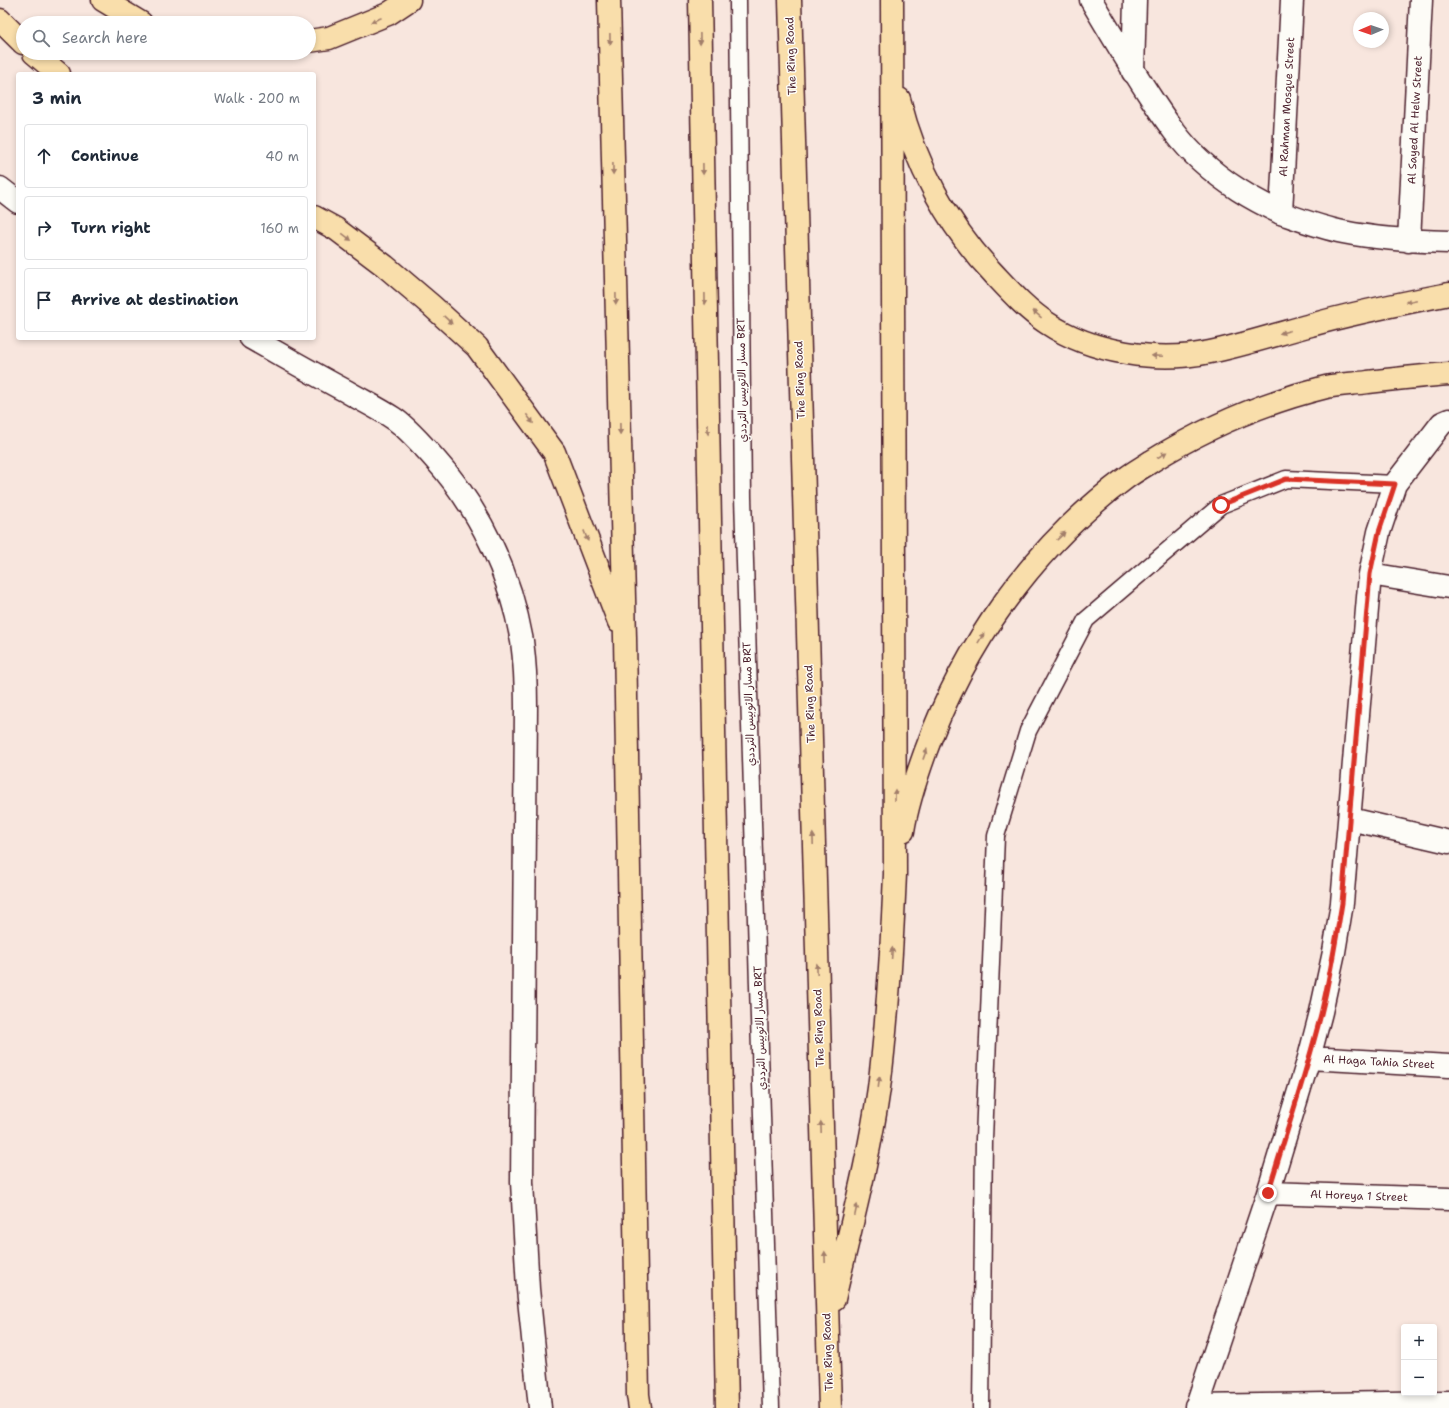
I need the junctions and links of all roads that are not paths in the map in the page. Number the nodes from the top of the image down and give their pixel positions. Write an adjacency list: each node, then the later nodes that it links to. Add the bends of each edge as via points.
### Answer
1 (409, 0): 15 (highway, one-way to 15, via 388,14 329,38)
2 (609, 0): 33 (highway, one-way to 33)
3 (700, 0): 46 (highway, one-way to 46)
4 (738, 0): 47 (lane, مسار الاتوبيس الترددي BRT, via 743,497)
5 (790, 0): 41 (highway, The Ring Road, one-way to 5)
6 (892, 0): 17 (highway)
7 (1091, 0): 19 (street)
8 (1135, 0): 19 (street)
9 (1292, 0): 22 (street, Al Rahman Mosque Street)
10 (1421, 0): 24 (street, Al Sayed Al Helw Street)
11 (114, 2): 12 (highway)
12 (132, 16)
13 (0, 20): 14 (highway)
14 (16, 36)
15 (316, 40)
16 (42, 60): 18 (highway)
17 (892, 69): 26 (highway, one-way to 17, via 1352,313 1185,356 1136,355 1075,338 1047,323 1014,295 984,264 957,229 934,192 916,153 902,112); 36 (highway, one-way to 17)
18 (57, 72)
19 (1133, 72): 22 (street, via 1176,133 1199,159 1224,181)
20 (0, 188): 21 (street)
21 (16, 200)
22 (1281, 213): 24 (street, via 1341,232)
23 (316, 218): 33 (highway, one-way to 33, via 336,228 432,306 477,347 514,396 554,452)
24 (1409, 241): 25 (street)
25 (1449, 242)
26 (1449, 294)
27 (255, 340): 44 (street, via 394,419 423,445 449,474 479,520 505,577 515,608 522,641 526,707 522,1182 528,1289)
28 (1449, 374): 36 (highway, one-way to 28, via 904,821 919,770 937,720 960,672 1018,583 1053,543 1092,506 1126,478 1173,448 1223,423 1274,403 1328,387)
29 (1449, 420): 30 (street, via 1442,423)
30 (1395, 484): 31 (street, via 1379,532); 49 (lane, via 1286,479 1221,505 1086,620 1028,731 996,836 984,1140)
31 (1370, 574): 32 (street); 34 (street)
32 (1449, 587)
33 (625, 638): 45 (highway)
34 (1350, 819): 35 (street); 37 (street, via 1335,945)
35 (1449, 842)
36 (895, 874): 41 (highway, one-way to 36, via 854,1217 878,1089 887,1018)
37 (1309, 1058): 38 (street, Al Haga Tahia Street); 39 (street)
38 (1449, 1066)
39 (1268, 1193): 40 (street, Al Horeya 1 Street); 43 (street)
40 (1449, 1199)
41 (827, 1330): 48 (highway, The Ring Road)
42 (1449, 1402): 43 (street)
43 (1196, 1407)
44 (540, 1408)
45 (640, 1408)
46 (727, 1408)
47 (771, 1408)
48 (830, 1408)
49 (981, 1408)

